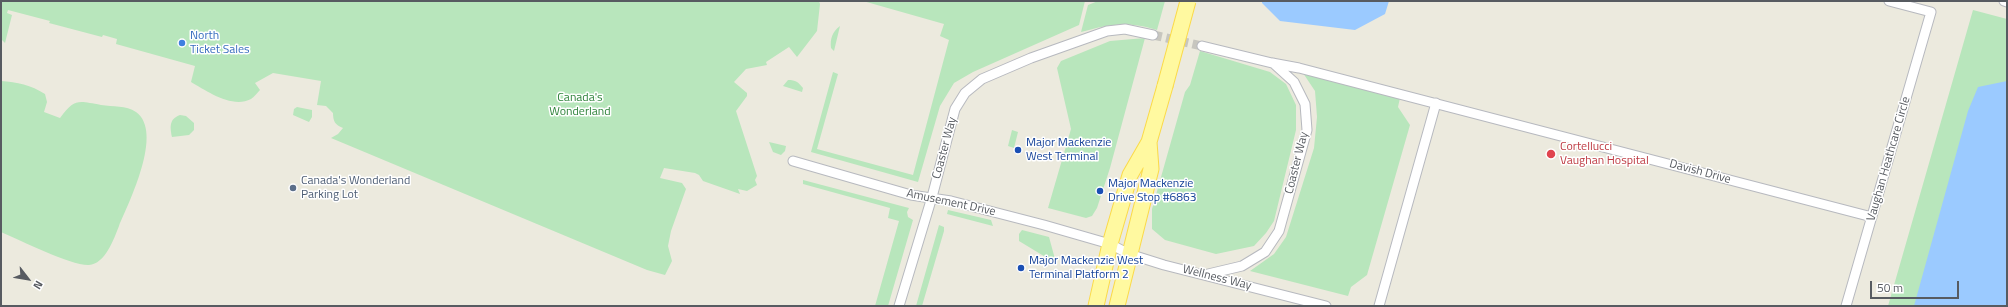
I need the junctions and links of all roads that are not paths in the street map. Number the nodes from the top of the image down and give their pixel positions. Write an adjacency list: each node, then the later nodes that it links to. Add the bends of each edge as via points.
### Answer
1 (1188, 1): 9 (main road, bridge)
2 (1889, 1): 12 (street, Vaughan Heathcare Circle, via 1931,12)
3 (2004, 1): 4 (street)
4 (2007, 2)
5 (1153, 35): 11 (street, Coaster Way, via 1125,29 1107,31 1031,58 982,79 965,93 955,109)
6 (1202, 46): 7 (street, Coaster Way)
7 (1272, 63): 8 (street, Davish Drive); 15 (street, Coaster Way, via 1294,82 1305,104 1307,130 1280,231 1265,252 1242,266)
8 (1436, 103): 12 (street, Davish Drive); 20 (street)
9 (1149, 142): 13 (main road, via 1130,175); 14 (main road, via 1151,169)
10 (792, 161): 11 (street, Amusement Drive, via 911,195)
11 (932, 197): 13 (street, Amusement Drive); 16 (street, Coaster Way)
12 (1872, 217): 21 (street, Vaughan Heathcare Circle)
13 (1110, 244): 14 (street, Wellness Way); 17 (main road)
14 (1129, 254): 15 (street, Wellness Way); 18 (main road)
15 (1203, 275): 19 (street, Wellness Way)
16 (899, 306)
17 (1096, 306)
18 (1117, 306)
19 (1326, 306)
20 (1379, 306)
21 (1846, 306)

